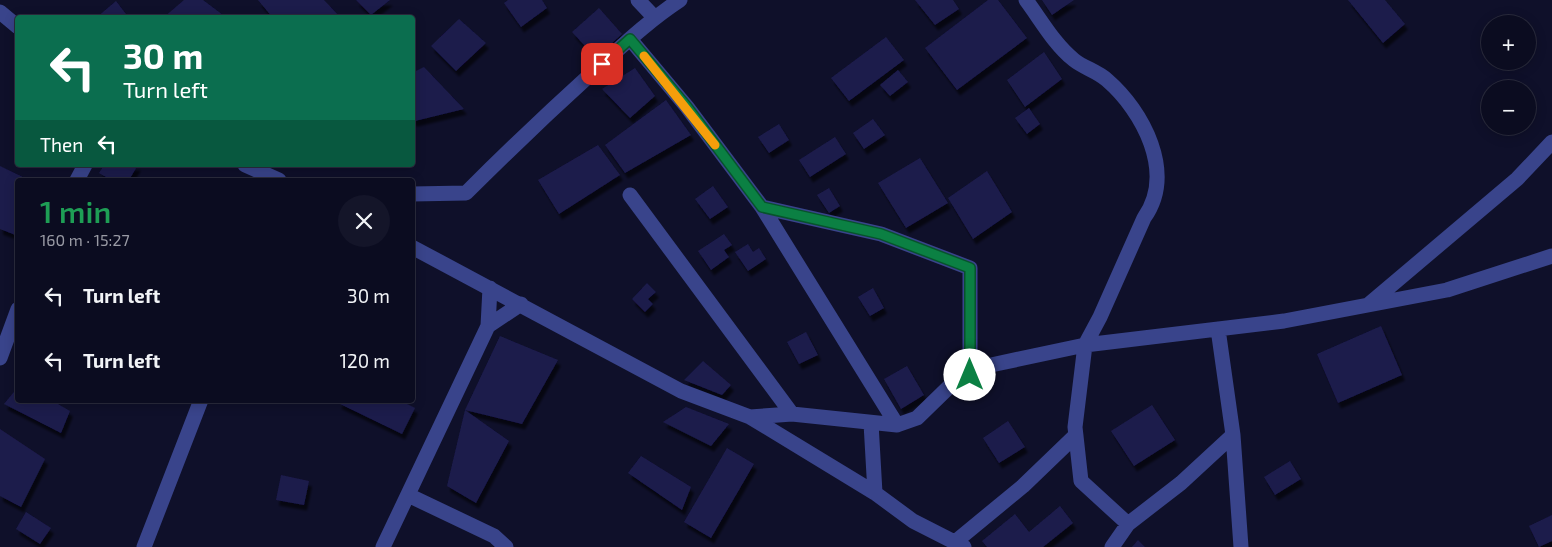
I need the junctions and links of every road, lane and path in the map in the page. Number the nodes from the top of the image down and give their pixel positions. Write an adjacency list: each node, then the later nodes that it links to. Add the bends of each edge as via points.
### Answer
1 (638, 0): 5 (street)
2 (680, 0): 5 (street)
3 (1026, 0): 22 (street, via 1074,60 1105,78 1130,102 1146,130 1158,176 1151,208)
4 (0, 12): 6 (street)
5 (654, 18): 7 (street)
6 (15, 24)
7 (630, 39): 11 (street, via 521,137 466,193); 13 (street, via 687,107)
8 (1552, 142): 18 (street, via 1517,179)
9 (250, 167): 10 (street)
10 (274, 178)
11 (415, 194)
12 (630, 195): 26 (street)
13 (762, 207): 24 (street, via 881,234 970,268); 29 (street)
14 (415, 249): 16 (street)
15 (1552, 256): 18 (street, via 1447,290)
16 (490, 288): 17 (street); 20 (street)
17 (521, 304): 20 (street); 27 (street, via 681,391)
18 (1368, 306): 21 (street)
19 (15, 318): 23 (street)
20 (488, 326): 33 (street)
21 (1218, 329): 22 (street); 30 (street)
22 (1085, 345): 24 (street, via 990,365); 31 (street)
23 (0, 358)
24 (970, 375): 29 (street, via 953,383 918,418)
25 (200, 403): 36 (street)
26 (792, 414): 27 (street); 28 (street)
27 (750, 417): 32 (street)
28 (871, 423): 29 (street); 32 (street)
29 (897, 425)
30 (1233, 435): 34 (street, via 1181,483); 40 (street)
31 (1076, 436): 34 (street, via 1081,481); 35 (street)
32 (875, 493): 35 (street, via 913,521)
33 (408, 494): 37 (street); 38 (street, via 494,536)
34 (1128, 524): 39 (street)
35 (959, 544)
36 (144, 547)
37 (383, 547)
38 (506, 547)
39 (1112, 547)
40 (1241, 547)

